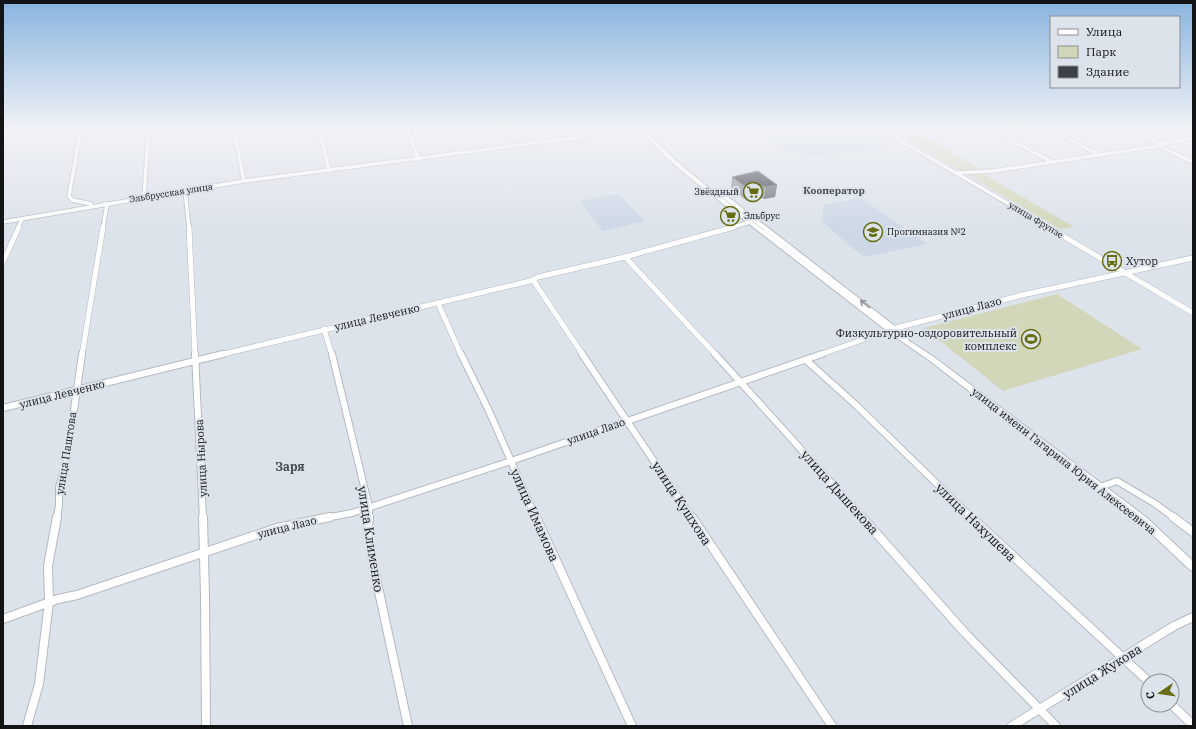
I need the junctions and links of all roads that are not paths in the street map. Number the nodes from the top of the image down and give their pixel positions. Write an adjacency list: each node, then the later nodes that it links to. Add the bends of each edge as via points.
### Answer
1 (75, 162): 15 (street, via 69,196)
2 (146, 162): 14 (street)
3 (240, 162): 12 (street)
4 (327, 162): 10 (street)
5 (396, 162): 10 (street, Эльбрусская улица)
6 (675, 162): 20 (street, улица имени Гагарина Юрия Алексеевича)
7 (683, 162): 29 (street, улица имени Гагарина Юрия Алексеевича, one-way to 7)
8 (939, 162): 11 (street, улица Фрунзе)
9 (1052, 162): 11 (street, via 986,172)
10 (329, 171): 12 (street, Эльбрусская улица)
11 (958, 173): 24 (street, улица Фрунзе)
12 (244, 181): 13 (street, Эльбрусская улица)
13 (185, 191): 14 (street, Эльбрусская улица); 31 (street, улица Нырова)
14 (144, 198): 16 (street, Эльбрусская улица)
15 (72, 200): 16 (street); 17 (street, via 67,208)
16 (107, 204): 17 (street, Эльбрусская улица); 33 (street, улица Паштова)
17 (58, 212): 18 (street, Эльбрусская улица)
18 (22, 219): 19 (street, Эльбрусская улица); 23 (street)
19 (3, 222)
20 (750, 222): 21 (street, улица Левченко); 29 (street, улица имени Гагарина Юрия Алексеевича)
21 (625, 257): 25 (street, улица Левченко); 32 (street, улица Дышекова)
22 (1193, 258): 24 (street, улица Лазо)
23 (3, 262)
24 (1125, 272): 27 (street, улица Фрунзе); 29 (street, улица Лазо, via 1022,295)
25 (533, 280): 26 (street, улица Левченко); 35 (street, улица Кушхова)
26 (438, 303): 28 (street, улица Левченко); 36 (street, улица Имамова)
27 (1193, 312)
28 (324, 329): 31 (street, улица Левченко); 38 (street, улица Клименко)
29 (892, 329): 30 (street, улица Лазо); 37 (street, улица имени Гагарина Юрия Алексеевича)
30 (806, 360): 32 (street, улица Лазо); 45 (street, улица Нахушева, via 857,406 992,538)
31 (196, 361): 33 (street, улица Левченко); 40 (street, улица Нырова)
32 (741, 381): 35 (street, улица Лазо); 47 (street, улица Дышекова, via 911,574 1004,674)
33 (76, 391): 34 (street, улица Левченко); 42 (street, улица Паштова, via 48,566)
34 (3, 408)
35 (627, 420): 36 (street, улица Лазо); 54 (street, улица Кушхова)
36 (511, 461): 38 (street, улица Лазо); 53 (street, улица Имамова)
37 (1100, 487): 39 (street, via 1117,481 1154,503); 41 (street, улица имени Гагарина Юрия Алексеевича, via 1143,520)
38 (369, 507): 40 (street, улица Лазо, via 352,513 277,528); 52 (street, улица Клименко, via 368,530 374,564)
39 (1193, 532)
40 (205, 552): 42 (street, улица Лазо); 51 (street, улица Нырова)
41 (1193, 567)
42 (49, 602): 44 (street, улица Лазо); 50 (street, улица Паштова, via 39,684)
43 (1193, 617): 45 (street, улица Жукова)
44 (3, 619)
45 (1124, 657): 46 (street, улица Нахушева); 47 (street, улица Жукова)
46 (1140, 673)
47 (1040, 708): 55 (street, улица Жукова); 56 (street, улица Дышекова)
48 (1180, 713): 49 (street)
49 (1193, 725)
50 (27, 726)
51 (206, 726)
52 (408, 726)
53 (632, 726)
54 (832, 726)
55 (1012, 726)
56 (1056, 726)

